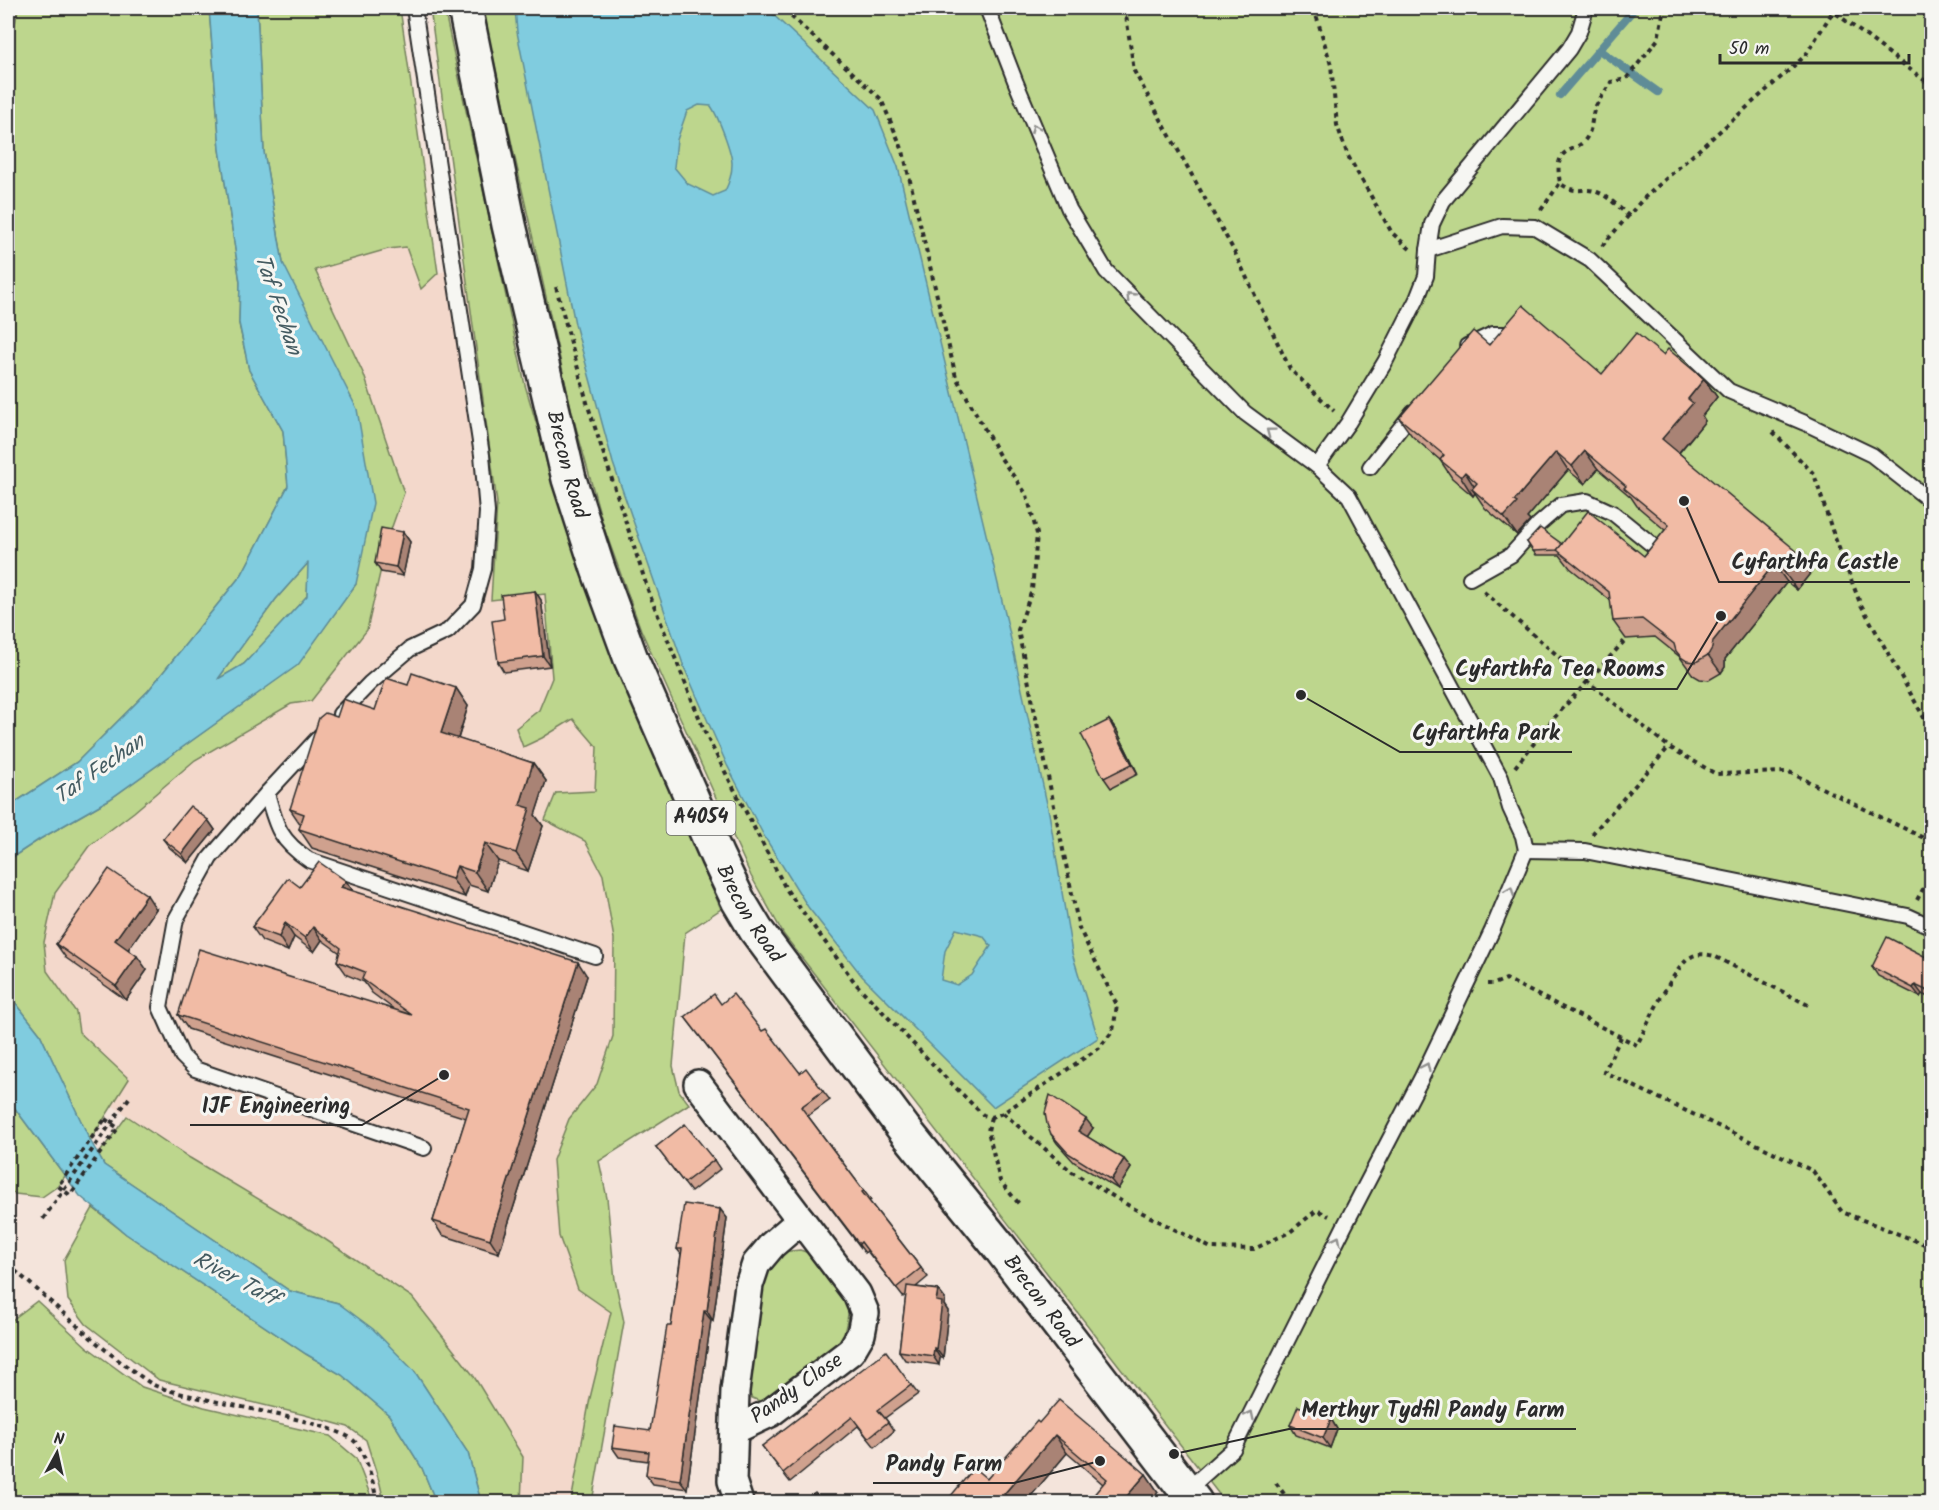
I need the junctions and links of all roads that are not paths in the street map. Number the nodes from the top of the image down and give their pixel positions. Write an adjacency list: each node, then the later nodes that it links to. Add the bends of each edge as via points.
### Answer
1 (414, 8): 14 (lane, via 482,455 487,512 483,569 473,605 448,631 410,650 370,683)
2 (465, 8): 22 (main road, Brecon Road / A4054, via 509,225 569,479 631,659 738,900 756,930 904,1129)
3 (987, 8): 9 (lane, one-way to 3, via 1245,413 1106,271 1069,209)
4 (1586, 8): 5 (lane, via 1569,49 1443,201 1432,224)
5 (1428, 250): 9 (lane, via 1426,276 1417,299 1348,423); 11 (lane, via 1502,226 1535,227 1590,261 1729,391 1872,455)
6 (1508, 334): 7 (lane, via 1485,337 1468,344)
7 (1461, 353)
8 (1419, 405): 10 (lane)
9 (1317, 466): 15 (lane, via 1348,496 1501,778)
10 (1370, 467)
11 (1932, 502)
12 (1650, 543): 13 (lane, via 1613,513 1587,501 1561,505 1511,555)
13 (1470, 578)
14 (267, 793): 17 (lane, via 276,825 291,848 309,860); 19 (lane, via 210,858 176,919 160,1007 182,1056 195,1069)
15 (1526, 850): 16 (lane, via 1584,851 1908,916); 22 (lane, one-way to 15, via 1233,1449 1422,1077)
16 (1932, 927)
17 (595, 956)
18 (698, 1084): 20 (street, Pandy Close)
19 (424, 1148)
20 (801, 1221): 21 (street, Pandy Close, via 756,1264 749,1285 735,1391); 21 (street, Pandy Close, via 857,1294 865,1313 861,1334 851,1351 770,1413)
21 (734, 1430): 23 (street, Pandy Close, via 732,1480)
22 (1190, 1497)
23 (739, 1503)

